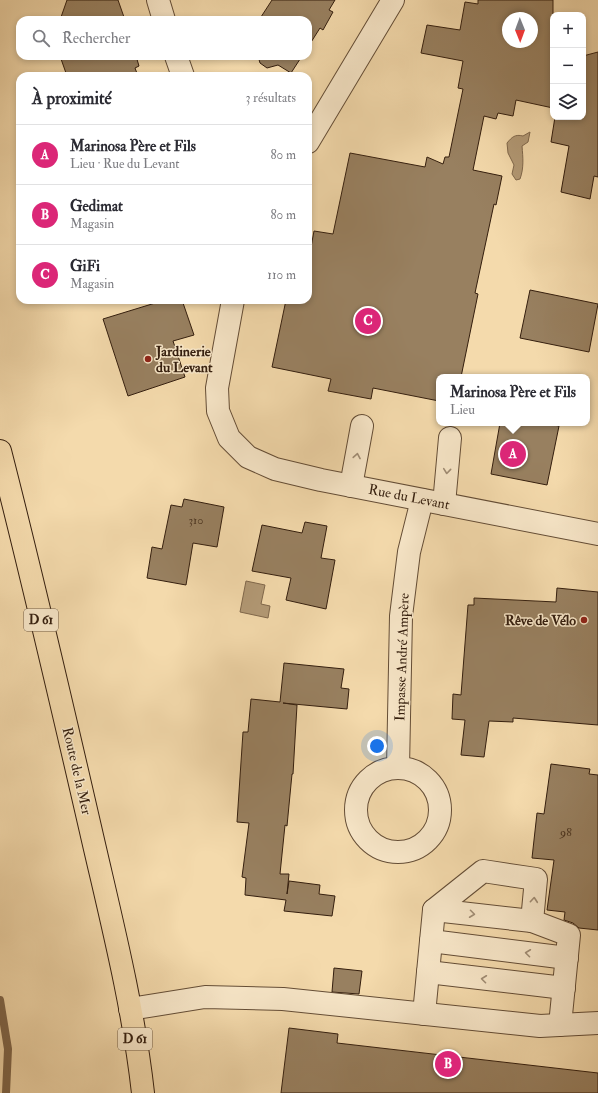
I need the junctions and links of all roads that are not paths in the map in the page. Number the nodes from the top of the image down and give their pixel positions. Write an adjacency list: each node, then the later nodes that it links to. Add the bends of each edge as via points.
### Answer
1 (158, 0): 3 (street)
2 (393, 0): 6 (street)
3 (163, 16)
4 (177, 60): 5 (street)
5 (182, 72)
6 (312, 135)
7 (232, 304): 11 (street, Rue du Levant, via 216,388 218,411 229,438 248,457 275,469)
8 (362, 426): 11 (street, one-way to 8)
9 (450, 438): 13 (street, one-way to 13)
10 (0, 451): 22 (main road, Route de la Mer / D 61, via 85,806)
11 (351, 486): 12 (street, Rue du Levant)
12 (422, 500): 13 (street, Rue du Levant); 15 (street, Impasse André Ampère, via 410,552 401,616)
13 (444, 504): 14 (street, Rue du Levant)
14 (598, 534)
15 (398, 768)
16 (434, 910): 17 (street, one-way to 17); 17 (street, one-way to 16, via 536,879 483,871); 18 (street)
17 (532, 922): 19 (street, via 569,935)
18 (431, 941): 19 (street, one-way to 18); 20 (street)
19 (567, 958): 21 (street)
20 (428, 972): 21 (street, one-way to 20); 23 (street)
21 (564, 988): 25 (street)
22 (130, 1009): 23 (street, via 205,997 283,999); 26 (main road, Route de la Mer / D 61)
23 (424, 1014): 25 (street, via 540,1026)
24 (598, 1023): 25 (street)
25 (560, 1025)
26 (140, 1069): 27 (street); 28 (main road, Route de la Mer / D 61)
27 (132, 1093)
28 (143, 1093)

